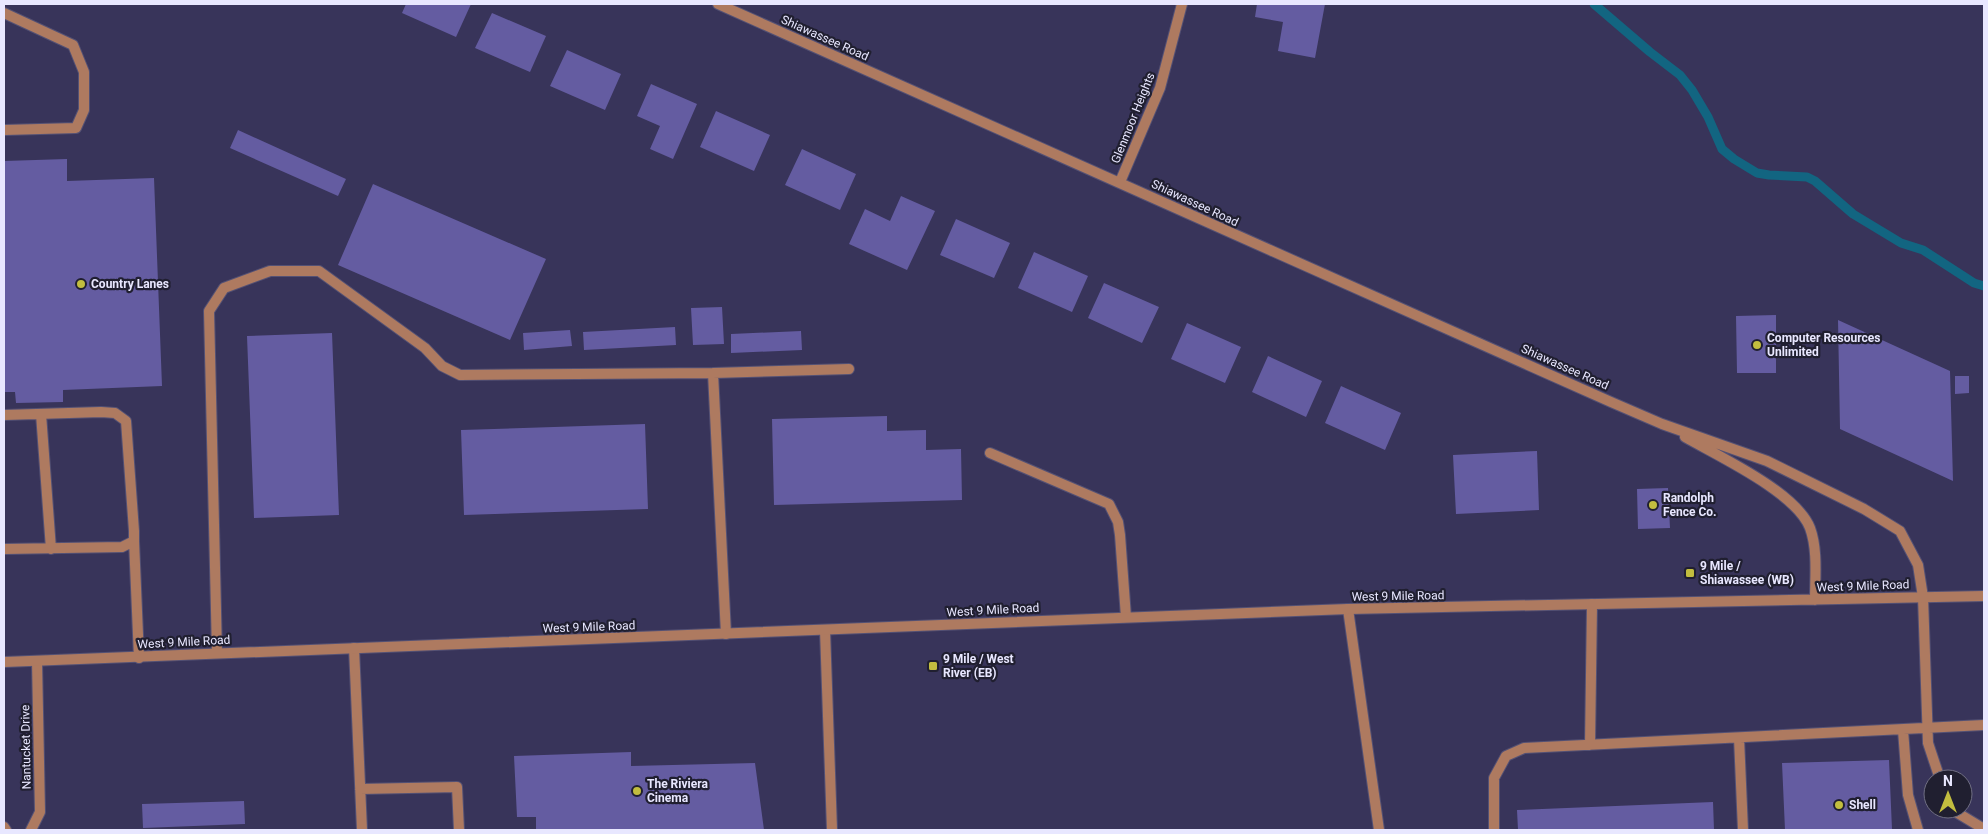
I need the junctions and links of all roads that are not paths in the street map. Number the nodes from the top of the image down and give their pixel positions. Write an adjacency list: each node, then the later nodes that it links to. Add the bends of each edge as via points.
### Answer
1 (718, 4): 5 (street, Shiawassee Road)
2 (1182, 4): 5 (street, Glenmoor Heights, via 1160,88)
3 (4, 13): 4 (street, via 73,44 84,72 84,110 76,128)
4 (4, 130)
5 (1120, 182): 10 (street, Shiawassee Road)
6 (849, 369): 7 (street)
7 (713, 373): 22 (street); 24 (street, via 460,375 442,366 425,348 319,271 270,271 224,288 209,311)
8 (41, 414): 9 (street); 12 (street, via 115,413 126,421); 14 (street)
9 (4, 415)
10 (1662, 424): 16 (street, Shiawassee Road, via 1767,461 1864,509 1900,531 1918,564); 17 (street, Shiawassee Road, via 1762,482 1800,512 1810,526 1813,539)
11 (990, 453): 20 (street, via 1109,504 1120,535)
12 (134, 541): 14 (street, via 122,547); 25 (street)
13 (4, 549): 14 (street)
14 (51, 549)
15 (1984, 596): 16 (street, West 9 Mile Road)
16 (1923, 597): 17 (street, West 9 Mile Road); 29 (street, Shiawassee Road)
17 (1815, 600): 18 (street, West 9 Mile Road)
18 (1592, 604): 19 (street, West 9 Mile Road); 32 (street)
19 (1348, 609): 20 (street, West 9 Mile Road); 43 (street)
20 (1126, 617): 21 (street, West 9 Mile Road)
21 (825, 630): 22 (street, West 9 Mile Road); 42 (street)
22 (726, 634): 23 (street, West 9 Mile Road)
23 (354, 648): 24 (street, West 9 Mile Road); 34 (street)
24 (217, 653): 25 (street, West 9 Mile Road)
25 (139, 658): 26 (street, West 9 Mile Road)
26 (37, 661): 27 (street, West 9 Mile Road); 39 (street, Nantucket Drive, via 40,812)
27 (4, 662)
28 (1984, 725): 29 (street)
29 (1928, 729): 30 (street); 33 (street, Shiawassee Road, via 1928,743)
30 (1903, 730): 31 (street); 46 (street, via 1908,796)
31 (1739, 738): 32 (street); 45 (street)
32 (1590, 745): 44 (street, via 1524,748 1506,756 1494,778)
33 (1937, 769)
34 (360, 789): 40 (street); 41 (street, via 457,787)
35 (1968, 819): 37 (street)
36 (4, 827): 38 (street)
37 (1984, 829)
38 (6, 830)
39 (31, 830)
40 (362, 830)
41 (459, 830)
42 (832, 830)
43 (1379, 830)
44 (1494, 830)
45 (1743, 830)
46 (1918, 830)

